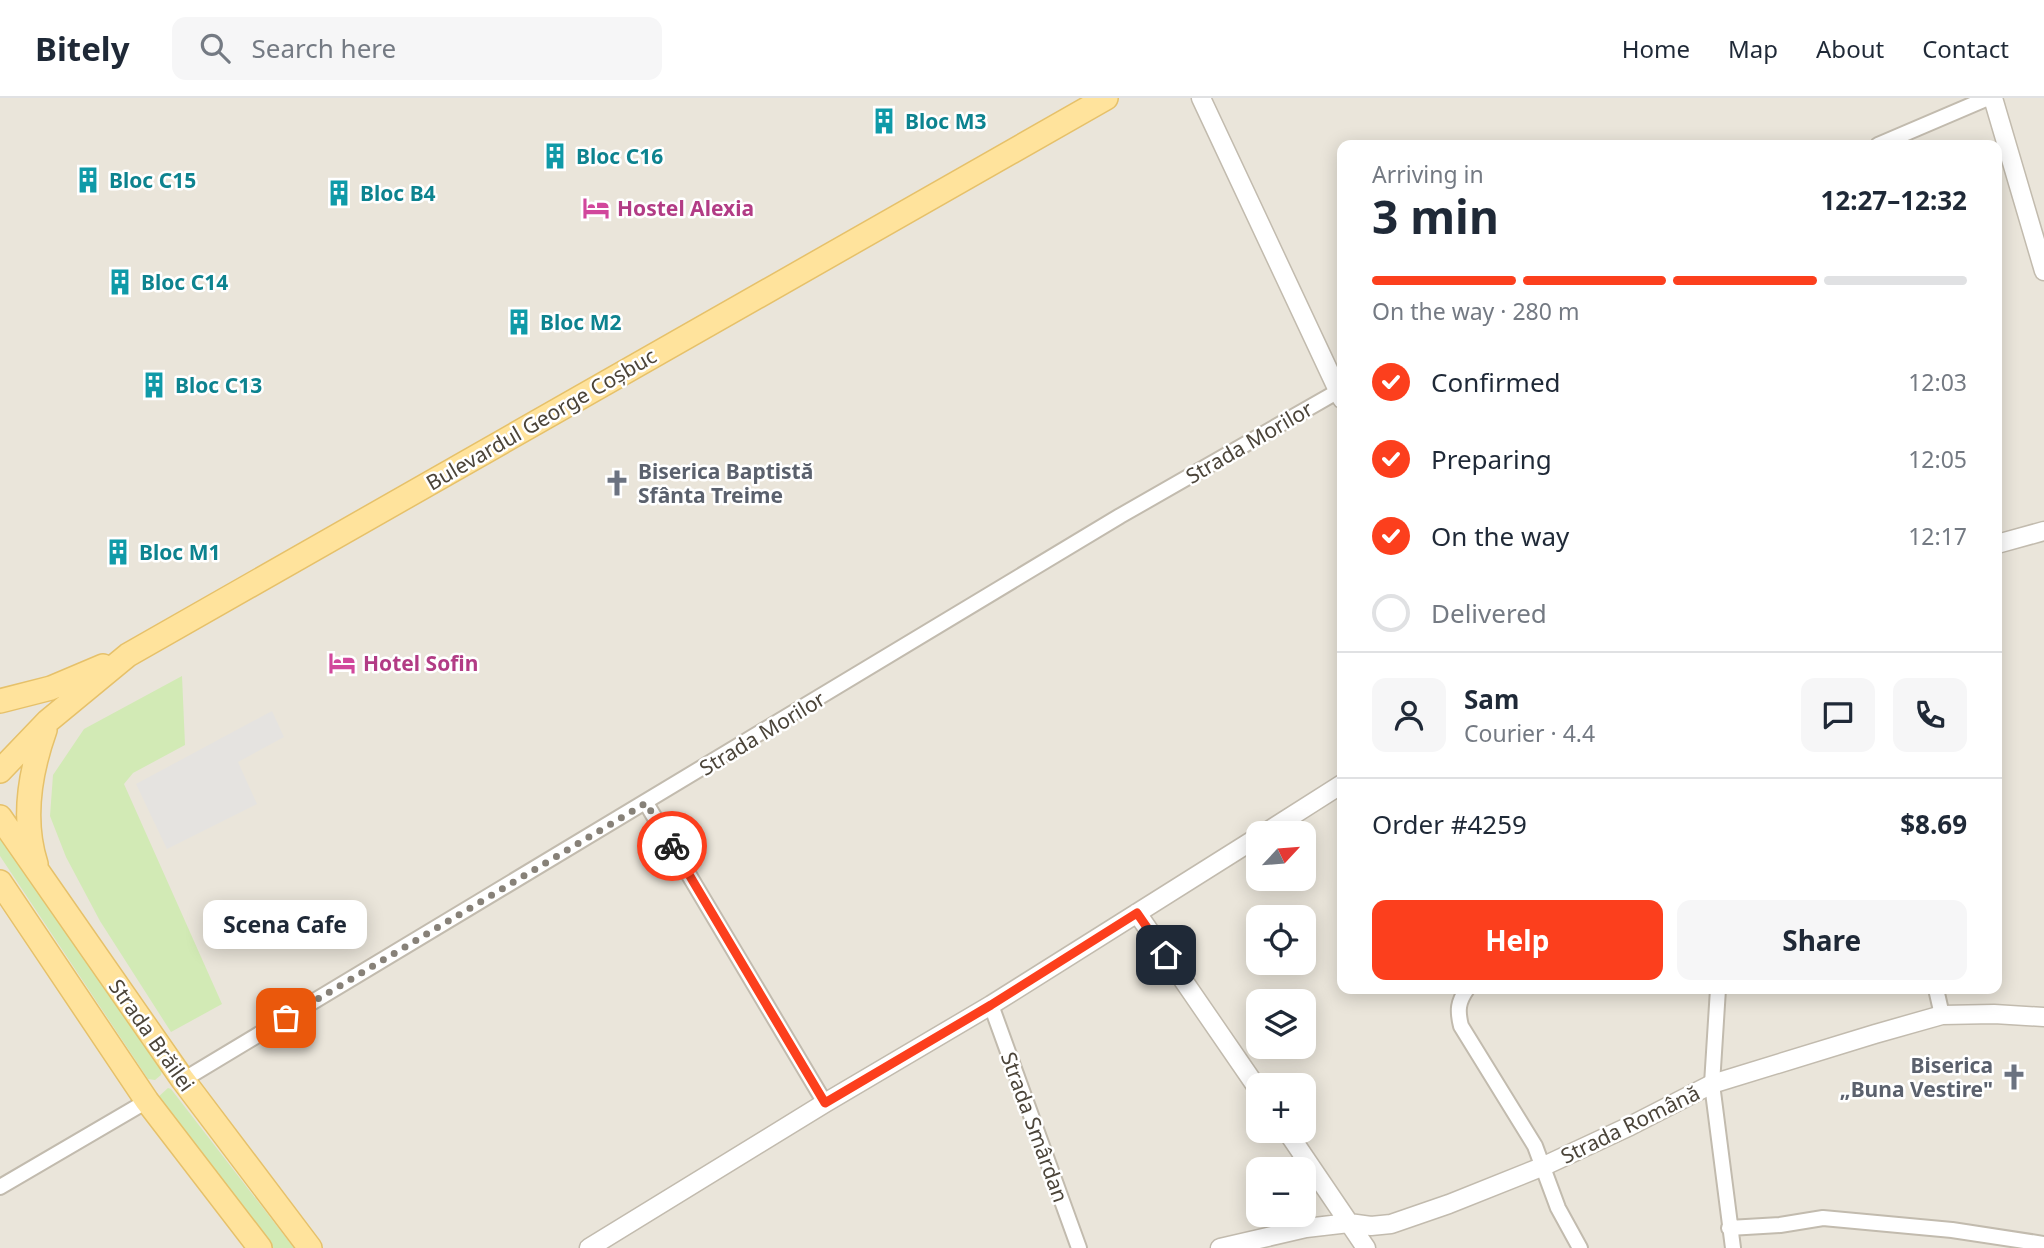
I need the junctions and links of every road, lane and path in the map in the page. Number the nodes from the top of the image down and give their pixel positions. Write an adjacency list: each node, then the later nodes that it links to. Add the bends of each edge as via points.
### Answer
1 (1105, 98): 10 (main road, Bulevardul George Coșbuc)
2 (1201, 98): 6 (street)
3 (1991, 98): 4 (street); 5 (street)
4 (1890, 140)
5 (2044, 271)
6 (1337, 385)
7 (1337, 395): 15 (street, Strada Morilor, via 1120,516)
8 (2044, 531): 9 (street)
9 (2002, 543)
10 (128, 655): 11 (main road, via 51,688); 12 (main road, Bulevardul George Coșbuc)
11 (0, 701)
12 (48, 721): 13 (main road, Bulevardul George Coșbuc); 20 (main road, via 36,754 28,813 35,861)
13 (0, 771)
14 (1337, 787): 17 (street)
15 (646, 803): 30 (street, Strada Morilor); 33 (street)
16 (0, 817): 20 (main road, Strada Brăilei)
17 (1284, 821)
18 (1246, 845): 22 (street)
19 (0, 882): 21 (main road, Strada Brăilei)
20 (46, 886): 30 (main road, Strada Brăilei)
21 (9, 907): 32 (main road, Strada Brăilei)
22 (1137, 913): 26 (street); 29 (street)
23 (1464, 994): 35 (street, via 1457,1012 1461,1026)
24 (1718, 994): 31 (street)
25 (1937, 994): 27 (street)
26 (991, 1005): 33 (street); 43 (street, Strada Smârdan)
27 (1942, 1016): 28 (street, Strada Română); 31 (street, Strada Română)
28 (2044, 1017)
29 (1247, 1073)
30 (183, 1080): 41 (main road, Strada Brăilei)
31 (1712, 1084): 35 (street, Strada Română); 38 (street)
32 (147, 1101): 36 (street); 40 (main road, Strada Brăilei)
33 (825, 1103): 42 (street)
34 (1295, 1143): 37 (street)
35 (1544, 1166): 37 (street, Strada Română, via 1391,1224); 46 (street, via 1553,1196)
36 (0, 1187)
37 (1349, 1223): 44 (street, Strada Română); 45 (street)
38 (1729, 1228): 39 (street, via 1823,1218); 47 (street)
39 (2044, 1244)
40 (260, 1248)
41 (310, 1248)
42 (589, 1248)
43 (1079, 1248)
44 (1220, 1248)
45 (1366, 1248)
46 (1580, 1248)
47 (1732, 1248)

